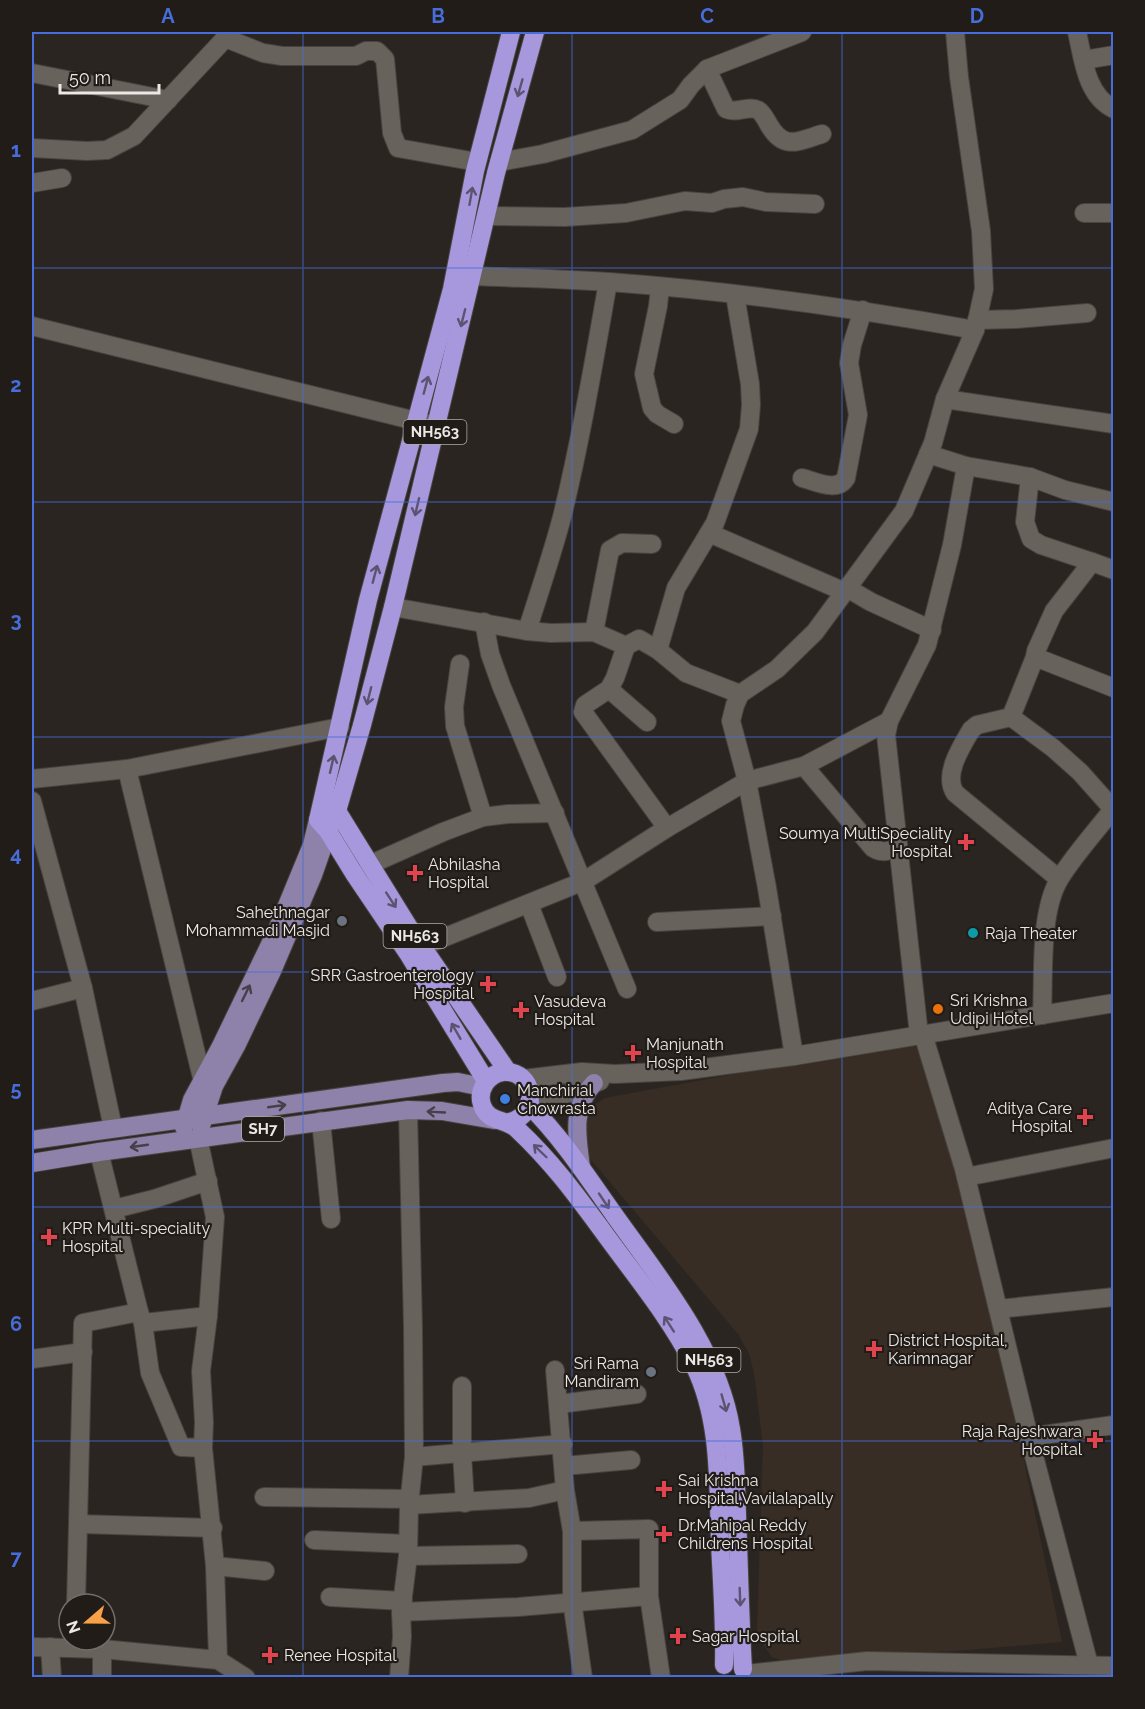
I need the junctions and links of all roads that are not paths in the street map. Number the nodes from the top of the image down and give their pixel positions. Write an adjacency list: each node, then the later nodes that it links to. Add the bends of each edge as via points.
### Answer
1 (511, 32): 15 (highway, NH563)
2 (536, 32): 16 (highway, NH563, one-way to 16)
3 (802, 32): 9 (street)
4 (955, 32): 29 (street, via 981,231 984,289)
5 (1077, 32): 8 (street)
6 (228, 35): 11 (street); 15 (street, via 263,53 282,56 356,56 377,51 385,59 392,133 398,148)
7 (1113, 55): 8 (street)
8 (1084, 60): 12 (street, via 1096,96)
9 (707, 69): 13 (street, via 726,109 757,109 773,132 786,142); 16 (street, via 680,100 632,130)
10 (32, 73): 11 (street)
11 (168, 100): 14 (street, via 134,136 107,150)
12 (1113, 109)
13 (822, 134)
14 (32, 148)
15 (477, 162): 32 (highway, NH563, one-way to 15, via 454,280)
16 (499, 162): 22 (highway, NH563)
17 (62, 178): 18 (street)
18 (32, 183)
19 (816, 204): 22 (street, via 743,197 712,203 685,201 626,213)
20 (1084, 213): 21 (street)
21 (1113, 213)
22 (487, 216): 23 (highway, NH563)
23 (473, 276): 24 (street); 35 (highway, NH563, one-way to 35)
24 (608, 282): 25 (street); 49 (street, via 568,488)
25 (660, 287): 26 (street); 33 (street, via 644,374 652,408)
26 (735, 294): 27 (street); 41 (street, via 750,384 749,429)
27 (863, 310): 29 (street); 39 (street, via 849,363 858,415 846,478 838,485)
28 (1087, 313): 29 (street)
29 (976, 325): 31 (street)
30 (32, 326): 32 (street)
31 (945, 399): 34 (street); 36 (street)
32 (416, 421): 35 (street); 61 (highway, NH563, one-way to 32, via 368,600)
33 (674, 424)
34 (1113, 424)
35 (436, 426): 46 (highway, NH563, one-way to 46)
36 (928, 454): 37 (street); 45 (street, via 904,511)
37 (966, 466): 38 (street); 48 (street)
38 (1030, 477): 40 (street); 43 (street, via 1025,522 1031,539)
39 (802, 478)
40 (1113, 502)
41 (709, 533): 45 (street); 52 (street, via 676,588)
42 (652, 544): 50 (street, via 621,543 610,550)
43 (1092, 562): 44 (street); 53 (street, via 1054,610)
44 (1113, 570)
45 (846, 590): 48 (street); 57 (street, via 814,632 777,669)
46 (393, 607): 47 (street); 67 (highway, NH563, one-way to 67)
47 (484, 622): 49 (street); 69 (street, via 497,675)
48 (932, 630): 59 (street)
49 (527, 631): 50 (street)
50 (594, 632): 51 (street)
51 (626, 646): 52 (street, via 639,639); 56 (street)
52 (658, 650): 57 (street, via 686,673)
53 (1035, 657): 55 (street); 58 (street)
54 (460, 664): 70 (street, via 455,726)
55 (1113, 688)
56 (609, 689): 60 (street); 72 (street, via 585,705 585,716)
57 (740, 694): 65 (street, via 731,721)
58 (1011, 717): 68 (street, via 1080,772); 75 (street, via 976,725 971,730 950,779 951,788)
59 (889, 721): 62 (street); 73 (street, via 886,735)
60 (647, 722)
61 (340, 727): 63 (street); 67 (highway, NH563, one-way to 61)
62 (804, 766): 65 (street); 73 (street, via 873,848 887,852)
63 (127, 769): 64 (street); 91 (street)
64 (32, 779)
65 (747, 781): 72 (street); 78 (street)
66 (32, 801): 82 (street)
67 (330, 805): 71 (highway, NH563); 74 (highway, NH563)
68 (1113, 808): 75 (street)
69 (555, 813): 70 (street); 76 (street)
70 (483, 817): 74 (street)
71 (323, 826): 91 (main road, one-way to 71, via 277,930); 93 (highway, NH563, one-way to 71, via 441,1004); 96 (main road, via 314,875 214,1086)
72 (667, 828): 76 (street)
73 (898, 846): 87 (street)
74 (369, 865): 80 (highway, NH563, one-way to 80)
75 (1059, 879): 86 (street, via 1046,921)
76 (584, 881): 77 (street); 83 (street)
77 (529, 904): 80 (street); 81 (street)
78 (772, 916): 79 (street); 88 (street)
79 (657, 922)
80 (423, 946): 90 (highway, NH563)
81 (557, 977)
82 (82, 988): 84 (street); 100 (street)
83 (627, 990)
84 (32, 1001)
85 (1113, 1003): 86 (street)
86 (1042, 1015): 87 (street)
87 (921, 1034): 88 (street); 107 (street)
88 (794, 1056): 89 (street, via 681,1071)
89 (615, 1074): 90 (street); 92 (street)
90 (515, 1075): 93 (highway, via 500,1072); 94 (highway, NH563, via 528,1086)
91 (202, 1078): 97 (main road)
92 (594, 1083): 94 (street); 106 (main road, via 585,1093 579,1114)
93 (484, 1084): 96 (main road, SH7, one-way to 93, via 443,1083); 99 (highway, NH563, via 482,1106 487,1114)
94 (530, 1103): 99 (highway, via 523,1116); 106 (highway, NH563)
95 (408, 1110): 98 (main road, SH7); 99 (main road, SH7, one-way to 95); 126 (street)
96 (204, 1116): 97 (main road, SH7); 101 (main road)
97 (185, 1119): 100 (main road, SH7); 101 (main road)
98 (321, 1121): 101 (main road, SH7); 110 (street)
99 (502, 1121): 154 (highway, NH563, one-way to 99, via 717,1457 712,1419 701,1382 664,1317 570,1185 546,1157)
100 (113, 1128): 102 (main road, SH7)
101 (190, 1139): 104 (main road, SH7, one-way to 104); 108 (street)
102 (32, 1140)
103 (1113, 1148): 107 (street)
104 (99, 1152): 105 (main road, SH7); 109 (street)
105 (32, 1163)
106 (581, 1167): 155 (highway, NH563, one-way to 155, via 682,1312 717,1379 731,1427 735,1468)
107 (966, 1177): 112 (street)
108 (208, 1181): 109 (street); 113 (street, via 215,1217)
109 (114, 1209): 114 (street)
110 (331, 1219)
111 (1113, 1297): 112 (street)
112 (998, 1309): 122 (street)
113 (208, 1316): 114 (street); 124 (street, via 201,1371)
114 (141, 1317): 115 (street, via 83,1323); 124 (street, via 150,1373 181,1447)
115 (82, 1352): 116 (street); 133 (street)
116 (32, 1359)
117 (555, 1370): 120 (street)
118 (462, 1386): 125 (street)
119 (637, 1394): 120 (street)
120 (559, 1404): 123 (street)
121 (1113, 1425): 122 (street)
122 (1029, 1437): 152 (street)
123 (563, 1444): 125 (street); 128 (street)
124 (203, 1448): 134 (street)
125 (462, 1453): 126 (street); 132 (street)
126 (414, 1457): 131 (street)
127 (631, 1460): 128 (street)
128 (564, 1466): 129 (street)
129 (565, 1490): 132 (street, via 529,1498); 135 (street)
130 (264, 1497): 131 (street)
131 (410, 1502): 132 (street); 137 (street)
132 (465, 1503)
133 (79, 1524): 134 (street); 141 (street)
134 (213, 1528): 139 (street)
135 (572, 1531): 142 (street, via 649,1529); 144 (street)
136 (314, 1540): 137 (street)
137 (408, 1550): 138 (street); 145 (street)
138 (518, 1554)
139 (216, 1566): 140 (street); 151 (street)
140 (265, 1572)
141 (76, 1592)
142 (649, 1596): 144 (street); 161 (street)
143 (330, 1597): 145 (street)
144 (572, 1601): 145 (street, via 518,1607); 160 (street)
145 (402, 1607): 159 (street)
146 (57, 1646): 148 (street)
147 (32, 1647): 148 (street)
148 (50, 1647): 156 (street)
149 (117, 1650): 151 (street)
150 (102, 1652): 157 (street)
151 (218, 1660): 158 (street)
152 (1089, 1665): 153 (street); 155 (street, via 867,1661)
153 (1113, 1665)
154 (721, 1671): 155 (highway, NH563, via 734,1664)
155 (745, 1673)
156 (52, 1677)
157 (102, 1677)
158 (246, 1677)
159 (399, 1677)
160 (584, 1677)
161 (661, 1677)

